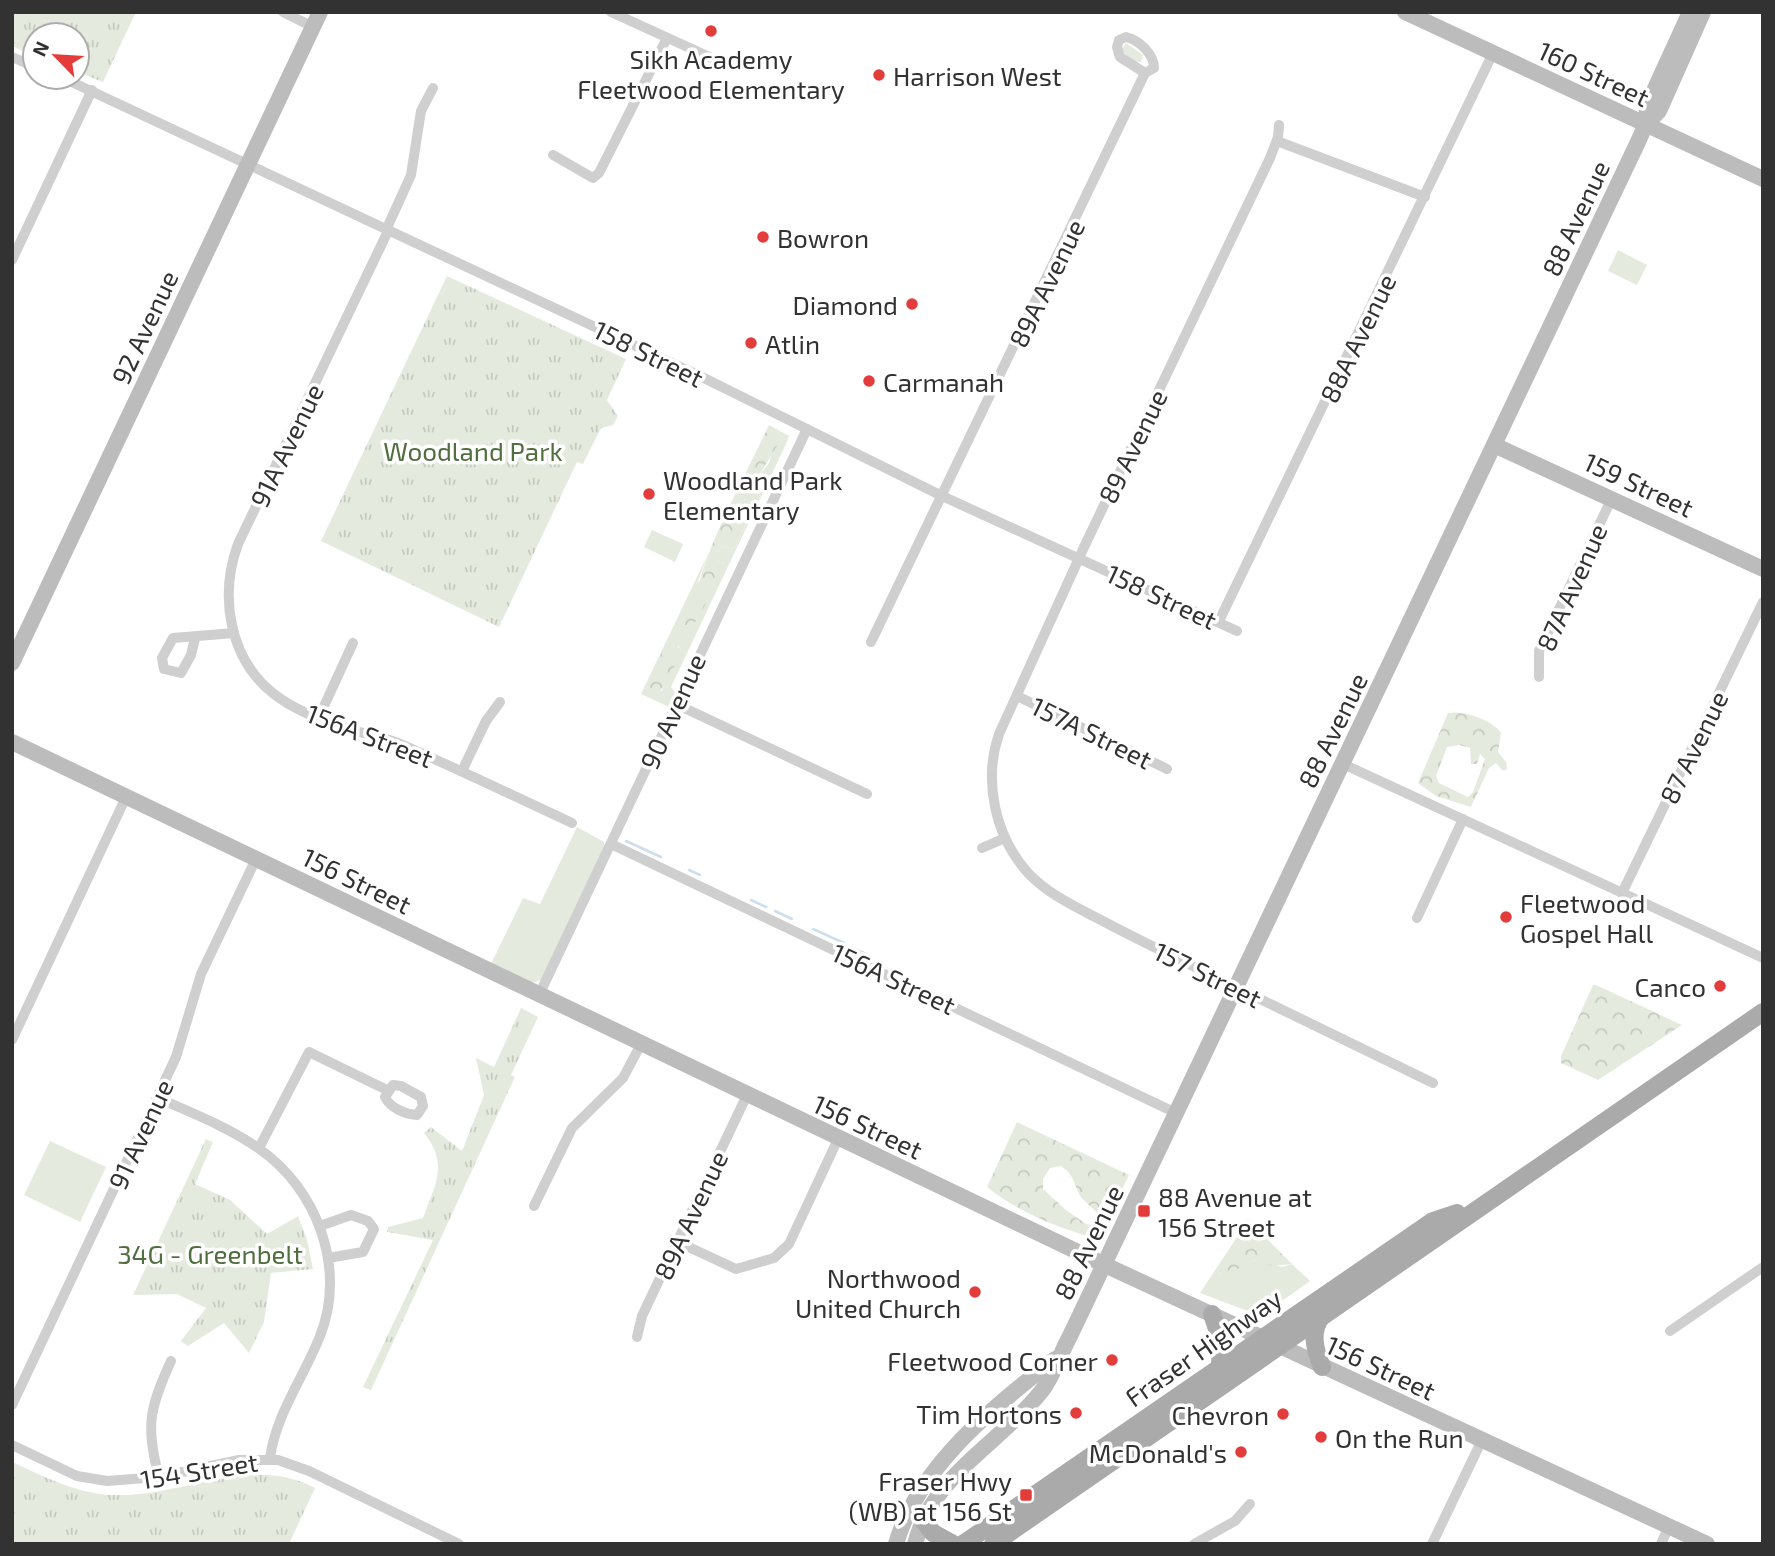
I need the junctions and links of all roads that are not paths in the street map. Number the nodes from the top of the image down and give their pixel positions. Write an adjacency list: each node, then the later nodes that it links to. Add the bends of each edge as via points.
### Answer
1 (283, 12): 6 (street)
2 (611, 12): 7 (street)
3 (1690, 12): 13 (main road, 88 Avenue, via 1647,106)
4 (1703, 12): 13 (main road, 88 Avenue, via 1659,111)
5 (1414, 14): 8 (main road, 160 Street)
6 (317, 19): 17 (main road, 92 Avenue)
7 (667, 38): 9 (street); 16 (street, via 599,173 593,178)
8 (1493, 53): 13 (main road, 160 Street); 19 (street, 88A Avenue)
9 (716, 60)
10 (1145, 73): 24 (street, 89A Avenue)
11 (433, 88): 20 (street, 91A Avenue, via 421,111 411,175)
12 (92, 90): 17 (street, 158 Street); 21 (street)
13 (1646, 124): 18 (main road, 160 Street); 23 (main road, 88 Avenue)
14 (1279, 125): 15 (street, 89 Avenue)
15 (1277, 141): 19 (street); 26 (street, 89 Avenue)
16 (553, 155)
17 (248, 163): 20 (street, 158 Street); 35 (main road, 92 Avenue)
18 (1763, 178)
19 (1425, 197): 29 (street, 88A Avenue)
20 (388, 228): 22 (street, 158 Street); 31 (street, 91A Avenue, via 235,552 228,594)
21 (12, 260)
22 (807, 429): 24 (street, 158 Street); 39 (street, 90 Avenue)
23 (1494, 445): 25 (main road, 159 Street); 42 (main road, 88 Avenue)
24 (940, 495): 26 (street, 158 Street); 33 (street, 89A Avenue)
25 (1612, 498): 27 (main road, 159 Street); 36 (street, 87A Avenue, via 1539,651)
26 (1079, 558): 29 (street, 158 Street); 37 (street, 89 Avenue)
27 (1763, 569)
28 (1763, 602): 54 (street, 87 Avenue)
29 (1219, 621): 30 (street, 158 Street)
30 (1237, 631)
31 (234, 633): 32 (street); 40 (street, 156A Street, via 248,666 261,682 282,700)
32 (195, 638)
33 (871, 642)
34 (353, 643): 40 (street)
35 (12, 663)
36 (1539, 677)
37 (1017, 696): 43 (street, 89 Avenue, via 996,744); 44 (street, 157A Street)
38 (500, 702): 45 (street, via 486,720)
39 (678, 705): 46 (street); 51 (street, 90 Avenue)
40 (319, 717): 45 (street, 156A Street, via 396,742)
41 (12, 742): 47 (main road, 156 Street)
42 (1343, 764): 48 (street); 57 (main road, 88 Avenue)
43 (992, 769): 50 (street, 157 Street, via 994,803)
44 (1167, 769)
45 (462, 771): 49 (street, 156A Street)
46 (867, 794)
47 (126, 797): 53 (main road, 156 Street); 60 (street)
48 (1463, 819): 54 (street); 55 (street)
49 (572, 823)
50 (1005, 838): 52 (street); 57 (street, 157 Street, via 1029,874 1054,895)
51 (611, 844): 58 (street, 90 Avenue); 66 (street, 156A Street)
52 (982, 848)
53 (256, 859): 58 (main road, 156 Street); 65 (street, 91 Avenue, via 201,974 184,1036)
54 (1622, 893): 56 (street)
55 (1417, 918)
56 (1763, 958)
57 (1236, 988): 62 (street, 157 Street); 66 (main road, 88 Avenue)
58 (539, 995): 61 (main road, 156 Street)
59 (1763, 1012): 69 (main road, Fraser Highway)
60 (12, 1040)
61 (641, 1044): 64 (main road, 156 Street); 70 (street, via 623,1078 572,1128)
62 (1433, 1083)
63 (387, 1090): 68 (street, via 309,1052)
64 (747, 1095): 67 (main road, 156 Street); 72 (street, 89A Avenue)
65 (158, 1098): 68 (street); 85 (street, 91 Avenue)
66 (1176, 1113): 74 (main road, 88 Avenue)
67 (838, 1139): 72 (street, via 781,1253 736,1269); 74 (main road, 156 Street)
68 (259, 1148): 71 (street, via 305,1196)
69 (1479, 1205): 76 (main road, Fraser Highway); 80 (main road, Fraser Highway, via 1433,1221)
70 (534, 1206)
71 (320, 1226): 73 (street); 73 (street, via 351,1215 368,1221 374,1229 363,1252)
72 (678, 1242): 79 (street, 89A Avenue, via 642,1316)
73 (328, 1258): 88 (street, via 324,1326 277,1427)
74 (1105, 1265): 77 (main road, 156 Street); 81 (main road, 88 Avenue)
75 (1763, 1267): 78 (street)
76 (1326, 1311): 80 (main road, Fraser Highway); 83 (main road, via 1314,1334)
77 (1212, 1314): 80 (main road, 156 Street); 84 (main road, via 1221,1341)
78 (1670, 1331)
79 (637, 1337)
80 (1270, 1341): 83 (main road, 156 Street); 84 (main road, Fraser Highway); 98 (main road, Fraser Highway)
81 (1059, 1356): 91 (main road, 88 Avenue, via 1042,1391 953,1475); 94 (main road, 88 Avenue, via 934,1470 910,1505)
82 (172, 1361): 89 (street, via 149,1421)
83 (1322, 1367): 86 (main road, 156 Street)
84 (1220, 1368): 97 (main road, Fraser Highway)
85 (12, 1405)
86 (1482, 1440): 92 (main road, 156 Street); 100 (street)
87 (12, 1445): 89 (street, 154 Street, via 87,1478 121,1482)
88 (270, 1458): 89 (street, 154 Street); 93 (street, 154 Street, via 309,1471)
89 (159, 1477)
90 (1250, 1504): 99 (street, via 1235,1521)
91 (923, 1520): 95 (main road, 88 Avenue); 96 (main road, via 936,1535)
92 (1669, 1526): 101 (street); 102 (main road, 156 Street)
93 (459, 1544)
94 (896, 1544)
95 (915, 1544)
96 (953, 1544)
97 (963, 1544)
98 (993, 1544)
99 (1194, 1544)
100 (1432, 1544)
101 (1661, 1544)
102 (1707, 1544)

